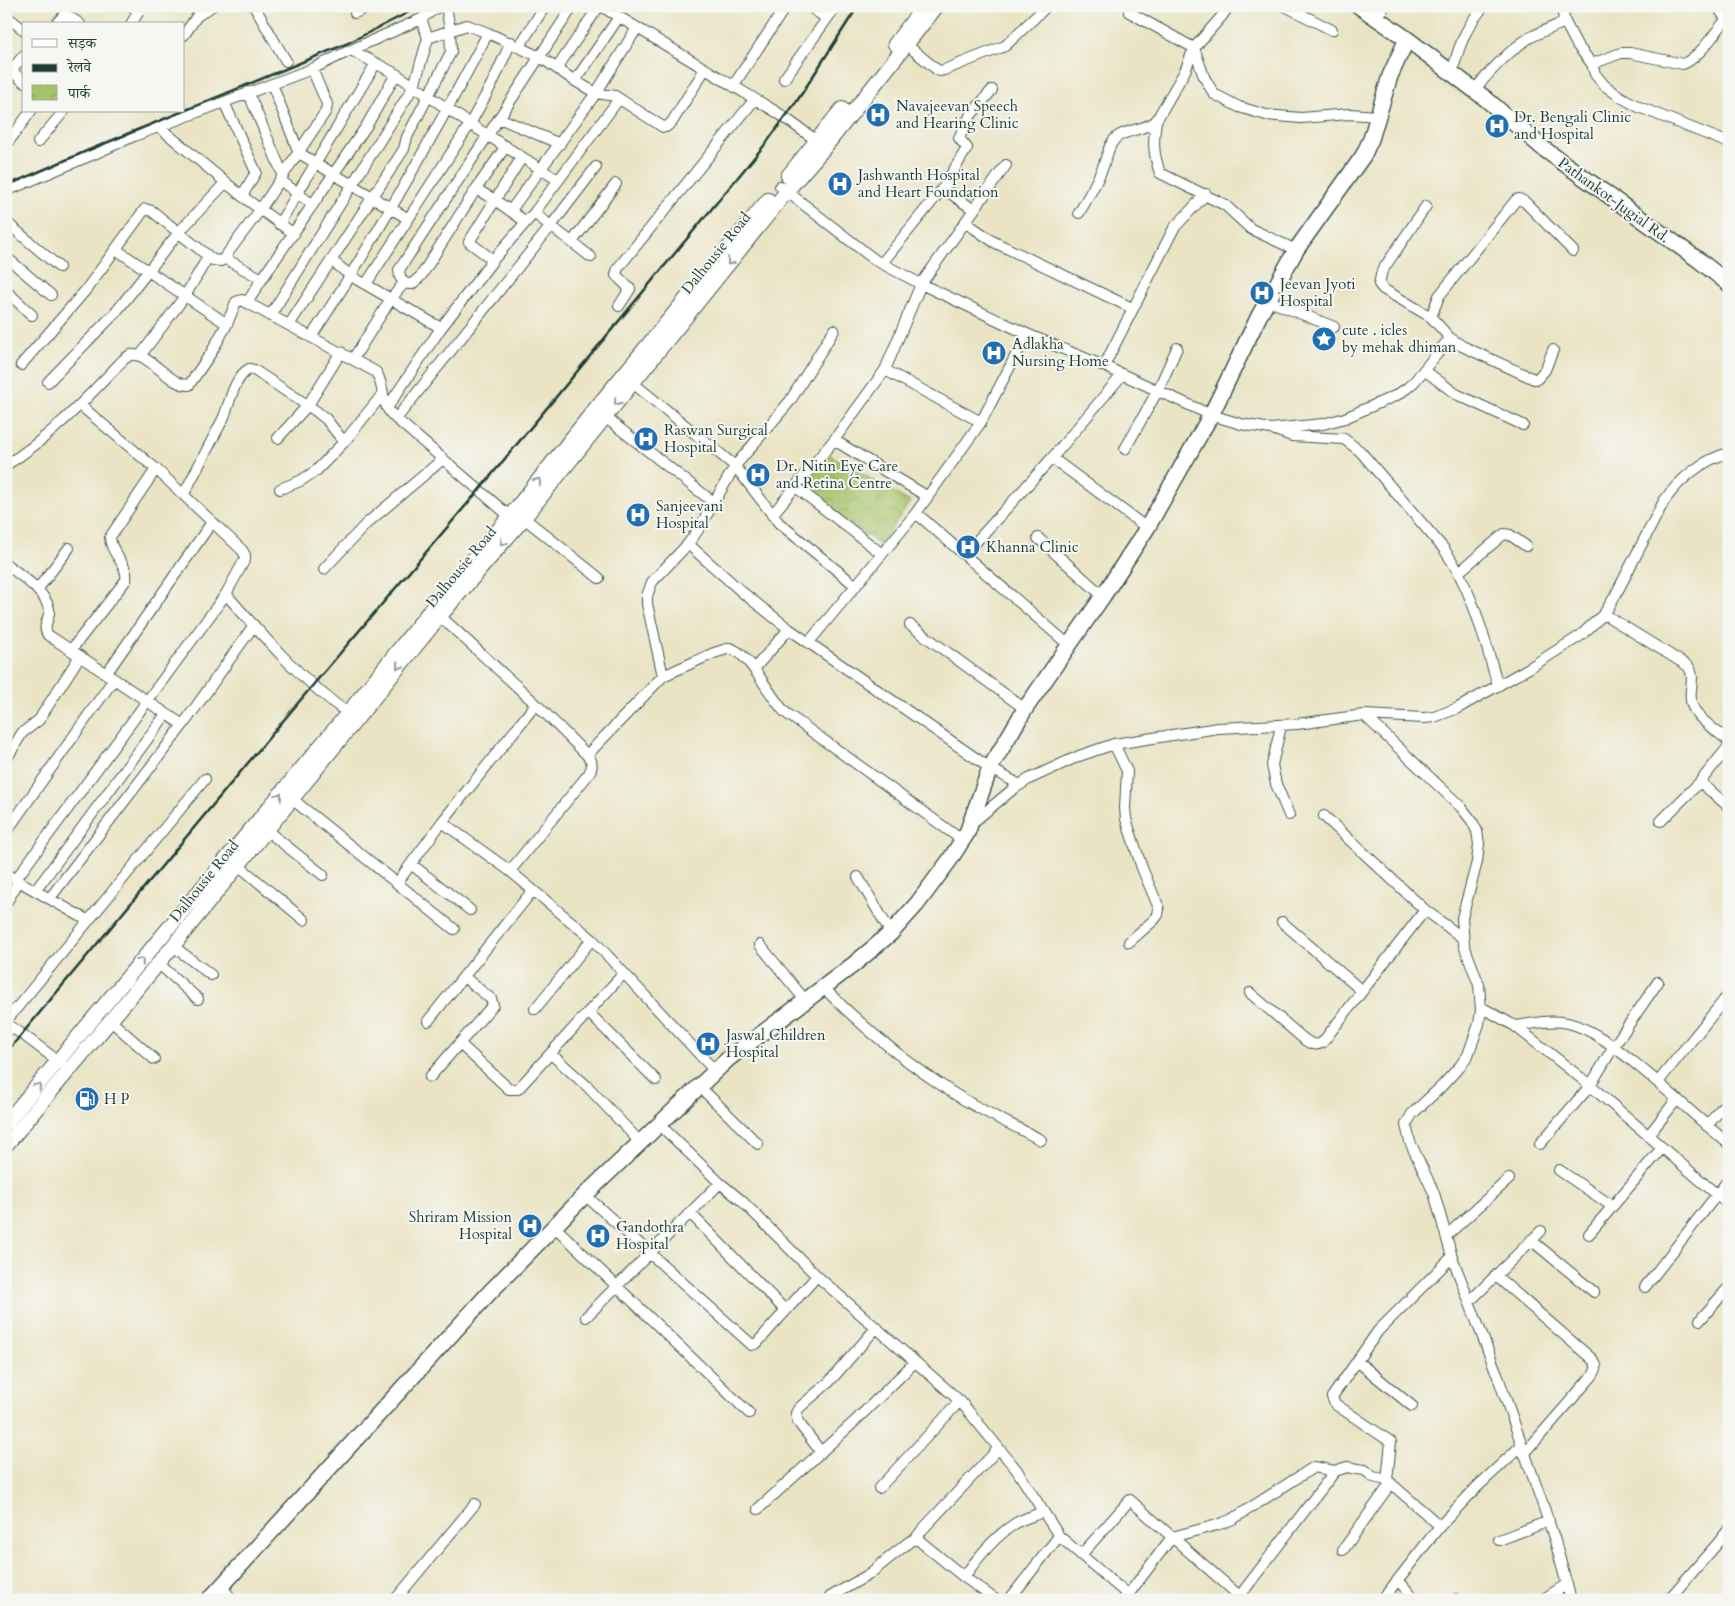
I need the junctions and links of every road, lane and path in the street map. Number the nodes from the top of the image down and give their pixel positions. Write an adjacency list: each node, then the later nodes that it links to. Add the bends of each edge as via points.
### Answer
1 (131, 6): 32 (street, via 138,12)
2 (212, 6): 39 (street, via 197,16)
3 (254, 6): 48 (street)
4 (369, 6): 24 (street)
5 (439, 6): 28 (street)
6 (446, 6): 36 (street)
7 (544, 6): 43 (street)
8 (573, 6): 46 (street)
9 (600, 6): 25 (street); 52 (street)
10 (786, 6): 62 (street)
11 (809, 6): 29 (street)
12 (836, 6): 29 (street)
13 (924, 6): 83 (street, Dalhousie Road)
14 (937, 6): 42 (street, Dalhousie Road)
15 (1047, 6): 42 (street, via 1005,46 944,70 936,69)
16 (1229, 6): 44 (street)
17 (1285, 6): 37 (street)
18 (1359, 6): 23 (main road, Pathankot-Jugial Rd.)
19 (1561, 6): 33 (street)
20 (1718, 6): 27 (street)
21 (1480, 11): 54 (street, via 1464,35)
22 (1129, 12): 44 (street)
23 (1380, 12): 41 (main road, Pathankot-Jugial Rd.)
24 (355, 13)
25 (618, 13): 35 (street); 59 (street)
26 (6, 16): 34 (street)
27 (1727, 18): 50 (street, via 1703,47 1683,64 1621,53)
28 (421, 19): 40 (street); 45 (street)
29 (827, 19): 57 (street)
30 (58, 22): 31 (street, via 65,14)
31 (77, 22)
32 (132, 22)
33 (1565, 22): 50 (street); 64 (street, via 1518,46)
34 (22, 28)
35 (637, 28): 53 (street); 66 (street)
36 (450, 30): 38 (street, via 467,26); 40 (street); 67 (street, via 451,52)
37 (1332, 30)
38 (488, 33): 43 (street); 71 (street)
39 (185, 34)
40 (428, 38): 61 (street)
41 (1407, 39): 54 (main road, Pathankot-Jugial Rd.); 74 (main road, via 1390,76)
42 (906, 44): 83 (street, Dalhousie Road)
43 (515, 45): 46 (street); 77 (street)
44 (1194, 48): 74 (street, via 1214,94 1239,107 1266,115 1300,118 1349,114); 76 (street, via 1185,71)
45 (351, 50): 49 (street); 51 (street)
46 (540, 57): 52 (street); 75 (street)
47 (22, 58): 55 (street)
48 (286, 61)
49 (376, 63): 56 (street); 88 (street)
50 (1592, 64): 81 (street, via 1599,80 1619,96)
51 (312, 68): 60 (street); 86 (street, via 327,108)
52 (557, 68): 59 (street)
53 (705, 69): 62 (street); 68 (street, via 666,127)
54 (1452, 73): 64 (main road, Pathankot-Jugial Rd.)
55 (9, 74): 58 (street)
56 (396, 74): 61 (street); 92 (street, via 367,126)
57 (784, 79)
58 (22, 81)
59 (575, 81): 66 (street)
60 (272, 84): 65 (street); 86 (street)
61 (414, 86): 67 (street); 96 (street)
62 (733, 86): 69 (street)
63 (992, 90): 99 (street, via 970,116 959,138 967,148)
64 (1474, 90): 141 (main road, Pathankot-Jugial Rd., via 1544,149)
65 (248, 92): 70 (street); 93 (street)
66 (596, 93): 68 (street); 82 (street)
67 (428, 96): 71 (street); 105 (street, via 404,149)
68 (619, 99): 94 (street)
69 (755, 99): 83 (street); 148 (street, via 618,268 616,275 630,289)
70 (224, 102): 78 (street); 104 (street, via 256,169)
71 (447, 109): 77 (street); 109 (street)
72 (30, 112): 84 (street)
73 (63, 112): 80 (street)
74 (1379, 116): 125 (main road, via 1363,156)
75 (499, 118): 79 (street); 82 (street)
76 (1156, 121): 103 (street, via 1154,155 1160,173); 114 (street, via 1125,133 1109,146 1102,171)
77 (470, 124): 79 (street); 115 (street)
78 (159, 127): 95 (street); 101 (street)
79 (488, 134): 85 (street); 138 (street, via 399,270)
80 (38, 142)
81 (1729, 143)
82 (560, 144): 91 (street)
83 (821, 144): 98 (street, Dalhousie Road)
84 (6, 145)
85 (506, 146): 87 (street); 100 (street)
86 (298, 153): 88 (street); 93 (street)
87 (522, 157): 91 (street); 106 (street)
88 (316, 164): 92 (street); 102 (street)
89 (1006, 165): 112 (street)
90 (596, 167): 120 (street)
91 (542, 170): 94 (street); 111 (street)
92 (334, 174): 96 (street); 107 (street)
93 (282, 178): 102 (street); 110 (street)
94 (558, 180): 113 (street)
95 (226, 182): 104 (street); 121 (street)
96 (352, 184): 105 (street); 151 (street)
97 (616, 184): 123 (street)
98 (784, 188): 133 (street); 171 (street, Dalhousie Road)
99 (943, 188): 112 (street); 133 (street)
100 (476, 189): 106 (street); 138 (street, via 421,276 412,284)
101 (6, 191)
102 (298, 193): 107 (street); 119 (street)
103 (1206, 194): 125 (street, via 1231,209 1252,229); 149 (street, via 1174,228)
104 (242, 196): 110 (street)
105 (372, 197): 109 (street); 131 (street)
106 (495, 200): 111 (street); 132 (street, via 469,242)
107 (313, 205): 122 (street)
108 (1426, 206): 152 (street, via 1382,271 1379,284)
109 (390, 208): 115 (street); 136 (street)
110 (260, 210): 119 (street); 130 (street)
111 (511, 210): 117 (street)
112 (974, 210): 118 (street)
113 (534, 212): 117 (street); 120 (street)
114 (1079, 214)
115 (408, 218): 139 (street)
116 (6, 222): 134 (street)
117 (526, 222): 132 (street)
118 (965, 222): 140 (street); 149 (street, via 994,242)
119 (279, 224): 122 (street)
120 (551, 226): 123 (street); 180 (street)
121 (179, 232): 124 (street, via 152,210 145,209); 128 (street); 135 (street)
122 (294, 234): 137 (street)
123 (572, 242): 129 (street)
124 (117, 250): 135 (street); 166 (street)
125 (1296, 250): 146 (main road)
126 (1573, 251): 152 (street, via 1525,202 1516,200 1439,296)
127 (6, 257): 143 (street)
128 (208, 257): 130 (street, via 218,261); 144 (street)
129 (591, 257)
130 (224, 258): 137 (street)
131 (332, 260): 136 (street); 154 (street)
132 (492, 260): 156 (street)
133 (882, 263): 140 (street)
134 (60, 267)
135 (148, 272): 144 (street); 172 (street, via 110,319)
136 (351, 276): 139 (street); 159 (street)
137 (262, 279): 147 (street)
138 (404, 283): 145 (street)
139 (366, 284): 145 (street)
140 (921, 284): 158 (street); 168 (street)
141 (1729, 284)
142 (6, 291): 150 (street)
143 (51, 295)
144 (185, 296): 153 (street); 164 (street)
145 (391, 299): 156 (street); 165 (street)
146 (1267, 300): 155 (street); 178 (main road)
147 (247, 303): 151 (street); 153 (street, via 242,300 236,302)
148 (620, 306)
149 (1132, 308): 167 (street)
150 (32, 315)
151 (270, 316): 154 (street)
152 (1431, 317): 160 (street)
153 (227, 324): 164 (street, via 189,386 180,384)
154 (289, 325): 159 (street)
155 (1334, 327)
156 (442, 328): 177 (street)
157 (834, 330): 192 (street, via 790,401)
158 (1027, 334): 167 (street); 181 (street)
159 (311, 337): 163 (street)
160 (1450, 338): 162 (street, via 1537,380); 169 (street)
161 (1178, 348): 173 (street)
162 (1553, 350)
163 (341, 352): 165 (street); 176 (street)
164 (140, 356): 175 (street, via 130,355 123,360)
165 (353, 359): 174 (street, via 374,370)
166 (21, 365)
167 (1104, 366): 170 (street)
168 (885, 370): 181 (street); 185 (street)
169 (1424, 370): 182 (street, via 1456,394); 183 (street, via 1397,395 1345,418 1323,424)
170 (1122, 375): 173 (street); 189 (street)
171 (628, 379): 179 (street, Dalhousie Road, one-way to 179); 192 (street); 201 (street, Dalhousie Road, one-way to 171, via 595,409)
172 (48, 382)
173 (1158, 390): 178 (street); 187 (street)
174 (382, 395): 177 (street); 186 (street)
175 (80, 405): 191 (street); 193 (street)
176 (308, 405): 184 (street); 186 (street, via 326,419); 196 (street, via 254,370 246,370 229,397 224,420)
177 (387, 408): 180 (street)
178 (1212, 415): 183 (street); 203 (main road)
179 (605, 418): 198 (street); 201 (street, Dalhousie Road)
180 (396, 419): 190 (street)
181 (981, 422): 197 (street)
182 (1523, 425)
183 (1271, 429): 212 (street, via 1292,436 1344,439 1353,445 1444,549)
184 (278, 438)
185 (834, 440): 194 (street); 197 (street)
186 (344, 442): 195 (street, via 308,477)
187 (1125, 449)
188 (1729, 453): 218 (street, via 1708,461 1670,492)
189 (1052, 458): 203 (street); 209 (street)
190 (443, 459): 201 (street); 211 (street, via 371,520)
191 (6, 465)
192 (735, 466): 198 (street); 200 (street)
193 (156, 469): 196 (street); 225 (street, via 110,537 112,548 127,574 126,580)
194 (796, 487): 200 (street); 208 (street)
195 (280, 488)
196 (184, 494): 202 (street)
197 (928, 497): 199 (street)
198 (713, 502): 205 (street)
199 (916, 513): 208 (street); 209 (street)
200 (772, 515): 214 (street)
201 (517, 517): 213 (street); 219 (street, Dalhousie Road, one-way to 219); 235 (street, Dalhousie Road, via 432,608)
202 (212, 522): 216 (street, via 245,555 244,564); 227 (street)
203 (1147, 528): 217 (main road)
204 (1038, 538): 217 (street)
205 (688, 544): 222 (street); 228 (street, via 652,582 647,596)
206 (1526, 546): 212 (street, via 1510,534 1504,534)
207 (69, 548): 215 (street)
208 (882, 554): 214 (street)
209 (965, 554): 224 (street)
210 (6, 564): 215 (street)
211 (324, 569)
212 (1459, 572): 229 (street, via 1477,612)
213 (599, 578)
214 (856, 586): 223 (street)
215 (37, 590): 225 (street, via 49,607 46,631)
216 (226, 594): 221 (street); 230 (street)
217 (1103, 596): 224 (main road)
218 (1604, 614): 229 (street, via 1580,636); 238 (street, via 1688,666 1693,674 1692,705 1698,715)
219 (440, 616): 231 (street); 235 (street, Dalhousie Road, one-way to 235)
220 (910, 625): 232 (street)
221 (254, 626): 235 (street, via 313,685); 236 (street)
222 (789, 629): 223 (street); 226 (street)
223 (809, 642): 243 (street)
224 (1070, 646): 232 (main road)
225 (76, 653): 227 (street); 242 (street, via 42,715 22,733)
226 (754, 669): 228 (street, via 739,652 727,648); 256 (street, via 786,713)
227 (110, 676): 230 (street); 255 (street)
228 (663, 676): 241 (street)
229 (1498, 686): 234 (street, via 1434,717)
230 (148, 702): 233 (street); 263 (street)
231 (536, 704): 241 (street); 252 (street)
232 (1025, 709): 243 (main road)
233 (166, 714): 236 (street); 265 (street)
234 (1364, 715): 237 (street); 277 (street, via 1461,806 1477,831 1477,862 1462,918)
235 (353, 716): 247 (street, Dalhousie Road); 254 (street, Dalhousie Road, one-way to 235)
236 (183, 725): 267 (street)
237 (1281, 726): 239 (street, via 1218,728); 249 (street, via 1272,765)
238 (1729, 741)
239 (1114, 744): 246 (street, via 1079,756); 278 (street, via 1126,771 1126,819 1142,868 1160,908 1154,920)
240 (1729, 746): 245 (street)
241 (587, 755): 259 (street, via 592,762 590,771)
242 (6, 760)
243 (990, 768): 246 (street); 253 (main road)
244 (205, 779): 271 (street)
245 (1700, 782): 248 (street); 251 (street)
246 (1020, 786): 253 (street)
247 (292, 799): 254 (street, Dalhousie Road); 264 (street)
248 (1729, 807)
249 (1289, 815)
250 (1324, 816): 270 (street)
251 (1661, 820)
252 (442, 822): 257 (street); 259 (street)
253 (971, 824): 256 (main road)
254 (261, 826): 258 (street, Dalhousie Road); 261 (street); 303 (street, Dalhousie Road, one-way to 254)
255 (6, 832)
256 (962, 840): 275 (main road, via 917,904)
257 (411, 864): 264 (street); 269 (street)
258 (238, 865): 272 (street); 280 (street, Dalhousie Road)
259 (510, 871): 266 (street)
260 (6, 874): 263 (street)
261 (323, 874)
262 (858, 876): 275 (street)
263 (18, 880): 265 (street); 268 (street)
264 (397, 883): 274 (street)
265 (36, 890): 267 (street)
266 (533, 890): 276 (street); 284 (street)
267 (50, 898): 271 (street)
268 (6, 903)
269 (470, 910)
270 (1425, 910): 277 (street); 287 (street)
271 (87, 920): 297 (street)
272 (304, 920)
273 (1282, 922): 287 (street)
274 (454, 929)
275 (891, 933): 286 (main road)
276 (592, 939): 282 (street); 293 (street)
277 (1464, 939): 292 (street, via 1479,985)
278 (1129, 942)
279 (760, 945): 291 (street)
280 (173, 946): 281 (street, Dalhousie Road); 283 (street)
281 (158, 964): 290 (street); 295 (street, Dalhousie Road)
282 (624, 972): 294 (street); 304 (street)
283 (211, 975)
284 (464, 977): 296 (street); 299 (street, via 494,1002)
285 (1658, 982): 300 (street)
286 (823, 987): 291 (main road); 316 (street, via 867,1029 929,1076)
287 (1362, 991): 288 (street, via 1326,1040 1318,1045 1305,1040)
288 (1250, 993)
289 (1729, 994): 307 (street)
290 (198, 999)
291 (805, 1000): 304 (main road)
292 (1481, 1007): 298 (street); 335 (street, via 1479,1024 1468,1055 1412,1114 1406,1125 1410,1142 1434,1193)
293 (535, 1009)
294 (588, 1012): 301 (street); 306 (street)
295 (111, 1021): 302 (street); 303 (street, Dalhousie Road)
296 (428, 1021)
297 (6, 1022): 303 (street)
298 (1515, 1026): 300 (street, via 1566,1022); 309 (street)
299 (460, 1044): 301 (street, via 512,1090 521,1086); 305 (street)
300 (1614, 1046): 307 (street); 309 (street)
301 (551, 1054): 317 (street, via 588,1087)
302 (154, 1059)
303 (64, 1066): 312 (street, Dalhousie Road, one-way to 303); 321 (street, Dalhousie Road)
304 (715, 1071): 308 (main road)
305 (430, 1077)
306 (656, 1080)
307 (1658, 1082): 311 (street)
308 (699, 1086): 313 (main road); 318 (street)
309 (1590, 1086): 315 (street); 319 (street)
310 (1729, 1099): 314 (street)
311 (1677, 1100): 314 (street); 315 (street)
312 (6, 1123)
313 (659, 1124): 317 (main road); 326 (street)
314 (1707, 1126): 320 (street)
315 (1648, 1136): 322 (street)
316 (1041, 1140)
317 (640, 1142): 327 (main road)
318 (758, 1144)
319 (1540, 1144)
320 (1729, 1144)
321 (6, 1145)
322 (1662, 1148): 328 (street); 330 (street)
323 (1559, 1170): 330 (street)
324 (1509, 1178): 335 (street)
325 (1729, 1179): 328 (street)
326 (720, 1183): 331 (street); 339 (street)
327 (585, 1195): 332 (main road); 337 (street)
328 (1717, 1195): 329 (street); 342 (street)
329 (1729, 1205)
330 (1612, 1206): 334 (street)
331 (690, 1213): 337 (street); 346 (street)
332 (554, 1226): 341 (street); 376 (main road)
333 (1541, 1231): 336 (street)
334 (1589, 1234)
335 (1446, 1236): 338 (street)
336 (1531, 1240): 340 (street); 344 (street)
337 (650, 1252): 341 (street); 346 (street, via 752,1345)
338 (1452, 1257): 345 (street); 350 (street, via 1378,1331)
339 (817, 1276): 346 (street); 349 (street)
340 (1496, 1276): 345 (street); 356 (street, via 1592,1359 1597,1369)
341 (617, 1286): 347 (street); 354 (street)
342 (1645, 1287)
343 (1729, 1287): 348 (street)
344 (1594, 1292)
345 (1469, 1302): 356 (street)
346 (786, 1311)
347 (586, 1317)
348 (1700, 1320)
349 (876, 1327): 351 (street); 357 (street, via 829,1382 797,1410 798,1422)
350 (1357, 1361): 353 (street); 359 (street, via 1332,1399 1391,1442)
351 (914, 1363): 352 (street); 357 (street)
352 (960, 1401): 355 (street); 360 (street)
353 (1412, 1406)
354 (749, 1413)
355 (999, 1448): 363 (street); 369 (street)
356 (1523, 1450): 364 (street); 365 (street, via 1477,1487)
357 (821, 1452): 362 (street)
358 (1335, 1471): 359 (street, via 1357,1468); 368 (street, via 1314,1467 1233,1518); 379 (street)
359 (1389, 1481): 365 (street); 371 (street)
360 (879, 1488)
361 (475, 1504): 383 (street)
362 (758, 1509)
363 (1042, 1512): 367 (street); 373 (street, via 1017,1522 1002,1533)
364 (1549, 1521): 370 (street); 375 (street)
365 (1440, 1526): 374 (street)
366 (1729, 1529): 390 (street)
367 (1059, 1536): 372 (street); 385 (street)
368 (1172, 1537): 372 (street, via 1130,1500); 378 (street); 379 (street)
369 (916, 1538): 373 (street); 380 (street, via 868,1575)
370 (1500, 1540)
371 (1343, 1550)
372 (1081, 1555): 378 (street)
373 (964, 1577): 377 (street)
374 (1398, 1580): 386 (street); 387 (street)
375 (1566, 1584): 388 (street); 389 (street)
376 (221, 1587): 381 (main road); 382 (street)
377 (982, 1596): 384 (street)
378 (1126, 1597)
379 (1238, 1597)
380 (830, 1598)
381 (209, 1600)
382 (233, 1600)
383 (395, 1600)
384 (996, 1600)
385 (1009, 1600)
386 (1382, 1600)
387 (1415, 1600)
388 (1542, 1600)
389 (1571, 1600)
390 (1668, 1600)

